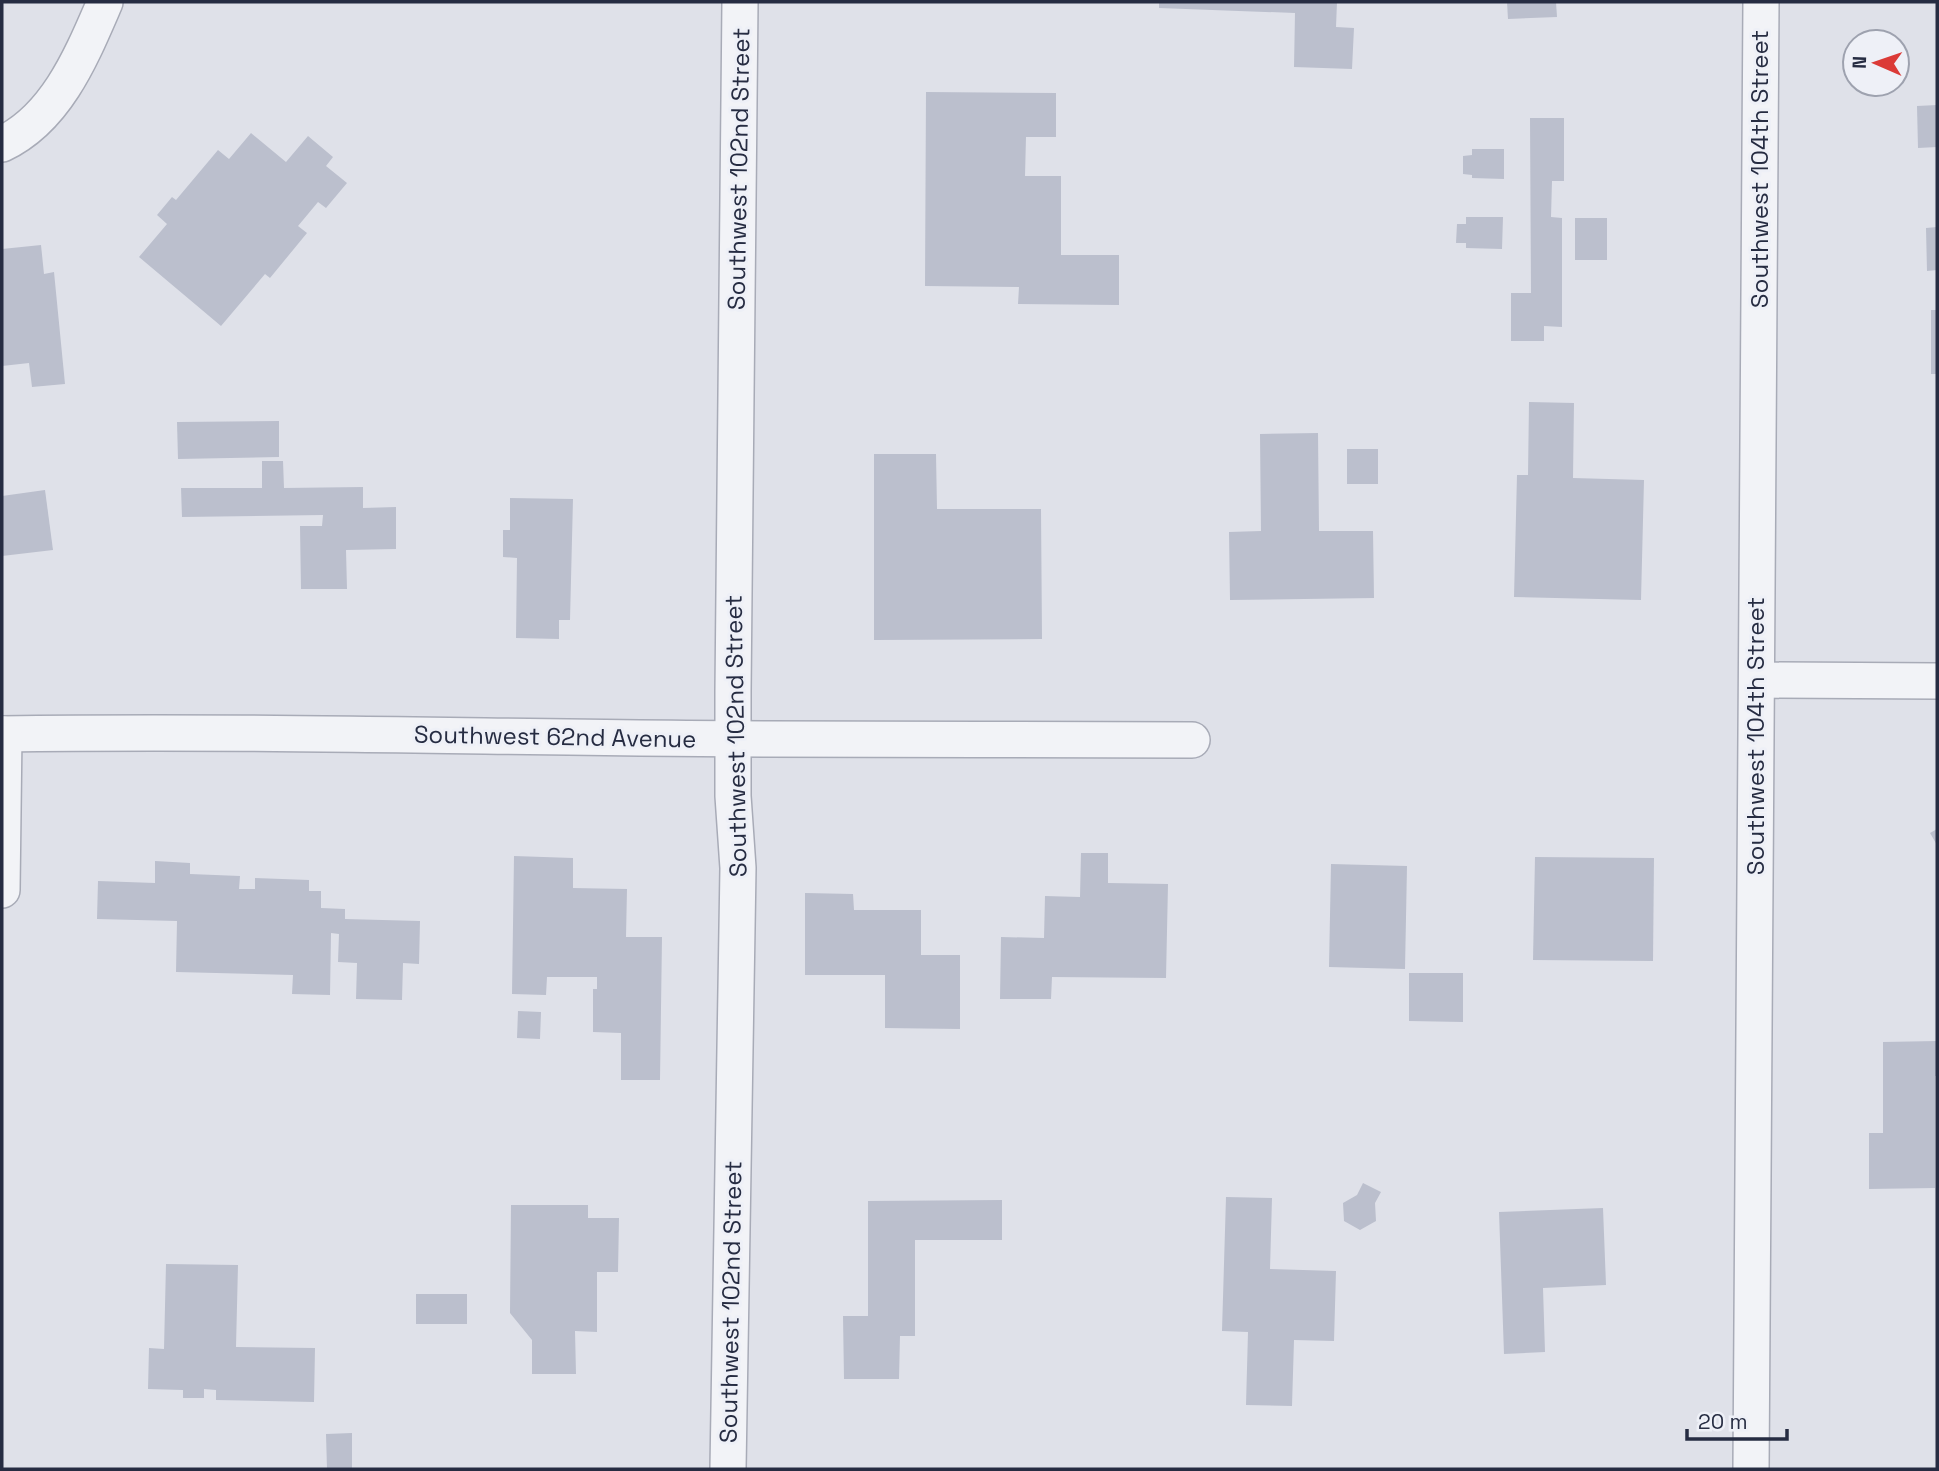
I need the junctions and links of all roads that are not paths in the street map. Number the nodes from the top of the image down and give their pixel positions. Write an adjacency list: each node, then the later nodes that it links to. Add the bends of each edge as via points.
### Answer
1 (105, 2): 4 (street, via 52,105 19,136)
2 (740, 2): 8 (street, Southwest 102nd Street)
3 (1761, 2): 5 (street, Southwest 104th Street)
4 (2, 144)
5 (1757, 680): 6 (street); 12 (street, Southwest 104th Street)
6 (1937, 681)
7 (3, 734): 8 (street, Southwest 62nd Avenue, via 151,731); 10 (street)
8 (733, 739): 9 (street, Southwest 62nd Avenue); 11 (street, Southwest 102nd Street, via 738,868)
9 (1192, 740)
10 (2, 890)
11 (728, 1469)
12 (1751, 1469)

